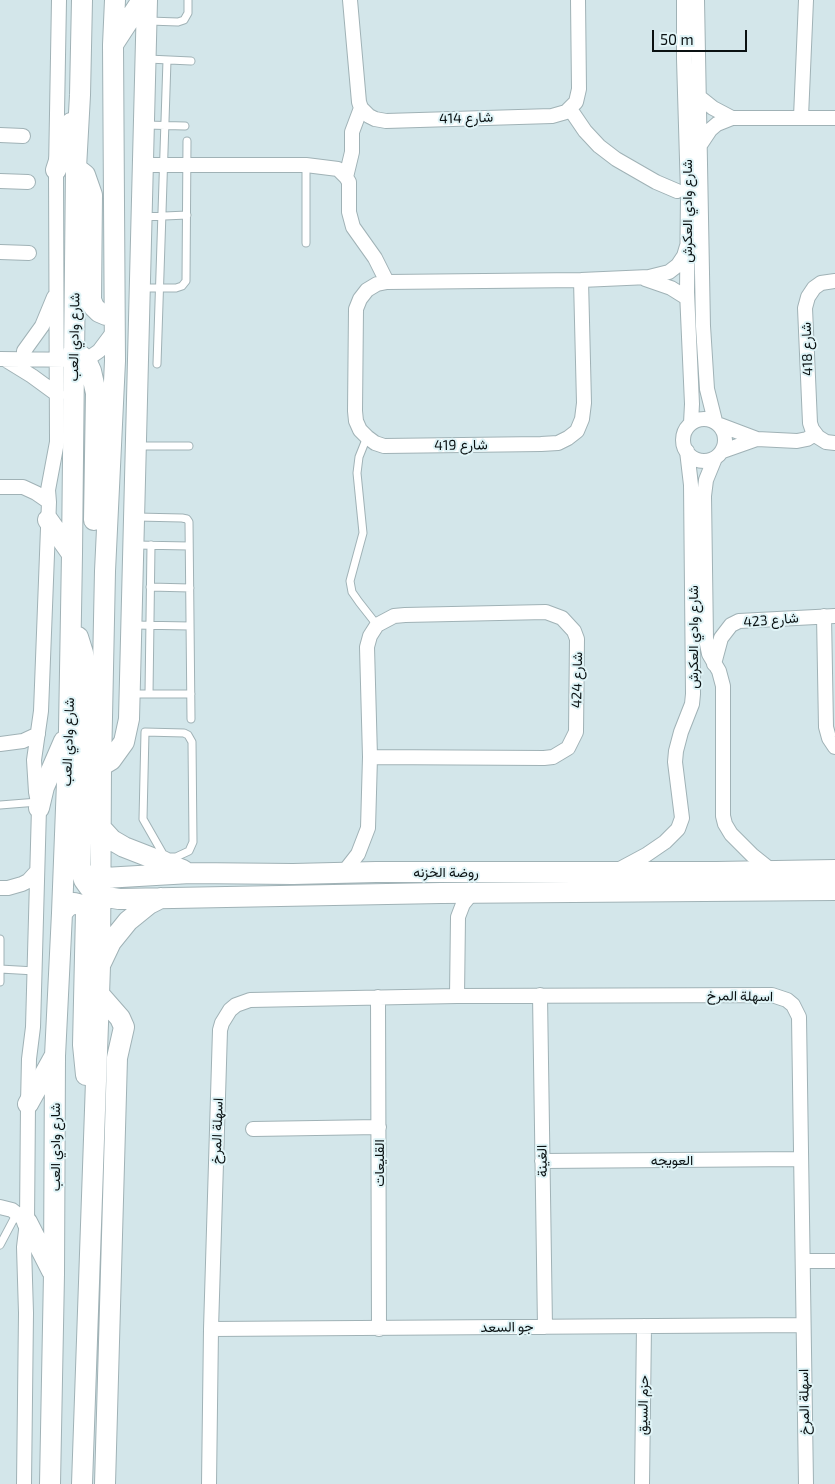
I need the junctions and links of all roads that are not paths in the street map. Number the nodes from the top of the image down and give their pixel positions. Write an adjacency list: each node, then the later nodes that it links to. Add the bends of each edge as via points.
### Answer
1 (59, 0): 36 (street)
2 (82, 0): 17 (street, شارع وادي العب)
3 (115, 0): 13 (street)
4 (142, 0): 13 (street)
5 (146, 0): 12 (street)
6 (188, 0): 12 (lane, via 188,13 184,20)
7 (350, 0): 19 (street)
8 (578, 0): 20 (street, via 579,89 576,102)
9 (684, 0): 44 (street, شارع وادي العكرش)
10 (697, 0): 18 (street, شارع وادي العكرش)
11 (806, 0): 22 (street)
12 (146, 21): 14 (street)
13 (113, 45): 54 (street)
14 (145, 59): 15 (lane); 24 (street)
15 (167, 60): 16 (lane); 25 (lane)
16 (191, 61)
17 (80, 95): 35 (street, شارع وادي العب); 36 (street)
18 (698, 96): 21 (street); 30 (street, شارع وادي العكرش)
19 (361, 108): 20 (street, شارع 414, via 375,119 386,121 552,116); 37 (street, via 352,132 352,152)
20 (570, 109): 40 (street, via 599,146 616,159)
21 (732, 118): 22 (street); 30 (street, via 717,124)
22 (801, 118): 23 (street)
23 (835, 118)
24 (144, 125): 25 (lane); 31 (street)
25 (164, 126): 26 (lane); 32 (lane)
26 (185, 126)
27 (0, 135): 28 (street)
28 (23, 136)
29 (187, 141): 33 (lane)
30 (700, 144): 61 (street, شارع وادي العكرش, via 705,359 707,389)
31 (142, 165): 32 (street); 42 (street)
32 (163, 165): 33 (street); 42 (lane)
33 (187, 165): 34 (street); 41 (lane)
34 (306, 165): 37 (street, via 332,167); 43 (lane)
35 (76, 168): 54 (street, via 84,175 92,195 91,300 94,307); 57 (street, شارع وادي العب)
36 (56, 170): 51 (street)
37 (346, 176): 50 (street, via 353,227)
38 (0, 181): 39 (street)
39 (28, 182)
40 (676, 191)
41 (187, 215): 42 (lane); 52 (lane, via 186,281 179,288)
42 (151, 216): 52 (street)
43 (306, 243)
44 (687, 246): 47 (street, via 684,256 670,272); 53 (street, شارع وادي العكرش)
45 (0, 252): 46 (street)
46 (29, 253)
47 (639, 278): 48 (street); 53 (street, via 662,284)
48 (581, 280): 50 (street); 63 (street, شارع 419, via 584,403 582,419 568,438 558,443 541,444 384,446)
49 (835, 281): 62 (street, شارع 418, via 821,283 814,288 805,308 810,423)
50 (387, 282): 63 (street, via 367,290 356,309 355,411 360,430)
51 (57, 288): 55 (street, via 42,326); 57 (street)
52 (149, 288): 58 (lane); 66 (street)
53 (687, 298): 60 (street, شارع وادي العكرش)
54 (114, 323): 57 (street, via 99,351); 78 (street)
55 (24, 351): 56 (street); 57 (street)
56 (2, 357): 57 (street); 59 (street)
57 (69, 357): 59 (street); 77 (street, شارع وادي العب); 78 (street, via 91,371 96,393 94,530)
58 (157, 364)
59 (58, 396): 70 (street, via 57,447)
60 (691, 422): 61 (street, via 703,418); 68 (street, via 683,439)
61 (718, 423): 64 (street); 69 (street, via 726,438)
62 (815, 434): 64 (street, via 797,441); 65 (street, via 826,442)
63 (367, 437): 84 (lane, via 359,457 357,474 363,533 350,581 356,597)
64 (758, 439): 69 (street)
65 (835, 443)
66 (136, 446): 67 (lane); 74 (street)
67 (189, 446)
68 (686, 451): 69 (street, via 696,459 709,460); 107 (street, شارع وادي العكرش, via 692,485 694,689 675,757 682,818 678,829 665,842)
69 (719, 454): 86 (street, via 706,480 704,496 706,639)
70 (49, 475): 72 (street); 73 (street)
71 (0, 487): 72 (street)
72 (23, 487): 73 (street, via 36,493)
73 (48, 511): 77 (street); 92 (street)
74 (134, 517): 75 (street); 76 (lane, via 187,519)
75 (142, 545): 76 (lane); 79 (lane); 83 (street)
76 (189, 546): 80 (lane)
77 (72, 554): 82 (street, شارع وادي العب)
78 (105, 571): 97 (street)
79 (150, 587): 80 (lane); 83 (lane)
80 (190, 588): 85 (lane)
81 (830, 616): 86 (street, شارع 423, via 739,621 731,625 721,638); 94 (street, شارع 423, via 826,728)
82 (71, 618): 90 (street, شارع وادي العب); 110 (street, via 83,653 85,678 80,859)
83 (140, 625): 85 (lane); 87 (street)
84 (378, 625): 95 (street, via 367,646); 95 (street, شارع 424, via 394,616 405,615 546,612 562,618 577,639 576,732 568,748 553,757)
85 (190, 626): 88 (lane)
86 (714, 664): 104 (street, via 722,686 722,809 725,824 737,841)
87 (139, 694): 88 (lane); 91 (street)
88 (191, 694): 89 (lane)
89 (191, 719)
90 (69, 730): 99 (street); 118 (street, شارع وادي العب)
91 (136, 732): 91 (lane, via 184,734 191,738 192,846 176,857 163,854 142,819); 97 (street, via 111,760)
92 (38, 734): 93 (street); 96 (street)
93 (4, 745): 96 (street)
94 (835, 747)
95 (370, 757): 101 (street, via 369,822)
96 (34, 760): 99 (street)
97 (101, 766): 100 (street)
98 (0, 805): 99 (lane)
99 (39, 805): 102 (street)
100 (101, 828): 108 (street, via 124,847); 110 (street)
101 (361, 847): 105 (street); 106 (street, via 367,864)
102 (38, 870): 111 (street, via 28,881); 117 (street)
103 (835, 870): 104 (street, روضة الخزنه)
104 (772, 871): 107 (street, روضة الخزنه)
105 (344, 872): 106 (street, روضة الخزنه); 109 (street, روضة الخزنه)
106 (376, 872): 107 (street, روضة الخزنه)
107 (612, 872)
108 (190, 873): 109 (street, روضة الخزنه); 110 (street, روضة الخزنه)
109 (293, 874): 115 (street)
110 (95, 885): 116 (street, روضة الخزنه, via 118,899); 118 (street, روضة الخزنه); 121 (street)
111 (4, 888): 117 (street, via 24,893)
112 (835, 890): 113 (street, روضة الخزنه)
113 (472, 893): 114 (street, روضة الخزنه); 119 (street)
114 (441, 894): 115 (street, روضة الخزنه); 119 (street)
115 (294, 896): 116 (street, روضة الخزنه)
116 (161, 898): 121 (street, via 128,921)
117 (36, 903): 123 (street)
118 (62, 904): 129 (street, شارع وادي العب); 131 (street, via 67,907 74,903 82,905 86,912 83,1045 85,1071)
119 (458, 917): 127 (street)
120 (0, 939): 122 (lane)
121 (100, 966): 125 (street)
122 (0, 970): 123 (lane); 124 (lane)
123 (35, 970): 130 (street)
124 (0, 982)
125 (99, 994): 131 (street); 143 (street, via 124,1027 117,1058)
126 (540, 995): 127 (street, اسهلة المرخ); 134 (street, اسهلة المرخ, via 772,995 787,1000 799,1017); 135 (street, الغينة)
127 (457, 996): 128 (street, اسهلة المرخ)
128 (378, 997): 132 (street, القليعات); 148 (street, اسهلة المرخ, via 250,1000 236,1005 225,1016 220,1030)
129 (55, 1056): 130 (street); 141 (street, شارع وادي العب)
130 (28, 1104): 136 (street)
131 (95, 1108): 142 (street)
132 (379, 1127): 133 (street); 147 (street, القليعات)
133 (253, 1129)
134 (802, 1159): 135 (street, العويجه); 139 (street, اسهلة المرخ)
135 (542, 1161): 146 (street, الغينة)
136 (27, 1193): 137 (street); 137 (street)
137 (13, 1212): 138 (lane); 141 (street); 149 (street, via 24,1247)
138 (0, 1245)
139 (803, 1261): 140 (street); 144 (street, اسهلة المرخ)
140 (835, 1261)
141 (54, 1274): 150 (street, شارع وادي العب)
142 (89, 1278): 143 (street); 151 (street)
143 (111, 1309): 152 (street)
144 (803, 1325): 145 (street, جو السعد); 155 (street, اسهلة المرخ)
145 (644, 1326): 146 (street, جو السعد); 154 (street, حزم السيق)
146 (544, 1327): 147 (street, جو السعد)
147 (379, 1329): 148 (street, جو السعد)
148 (211, 1330): 153 (street, اسهلة المرخ)
149 (24, 1484)
150 (50, 1484)
151 (82, 1484)
152 (105, 1484)
153 (209, 1484)
154 (642, 1484)
155 (806, 1484)

